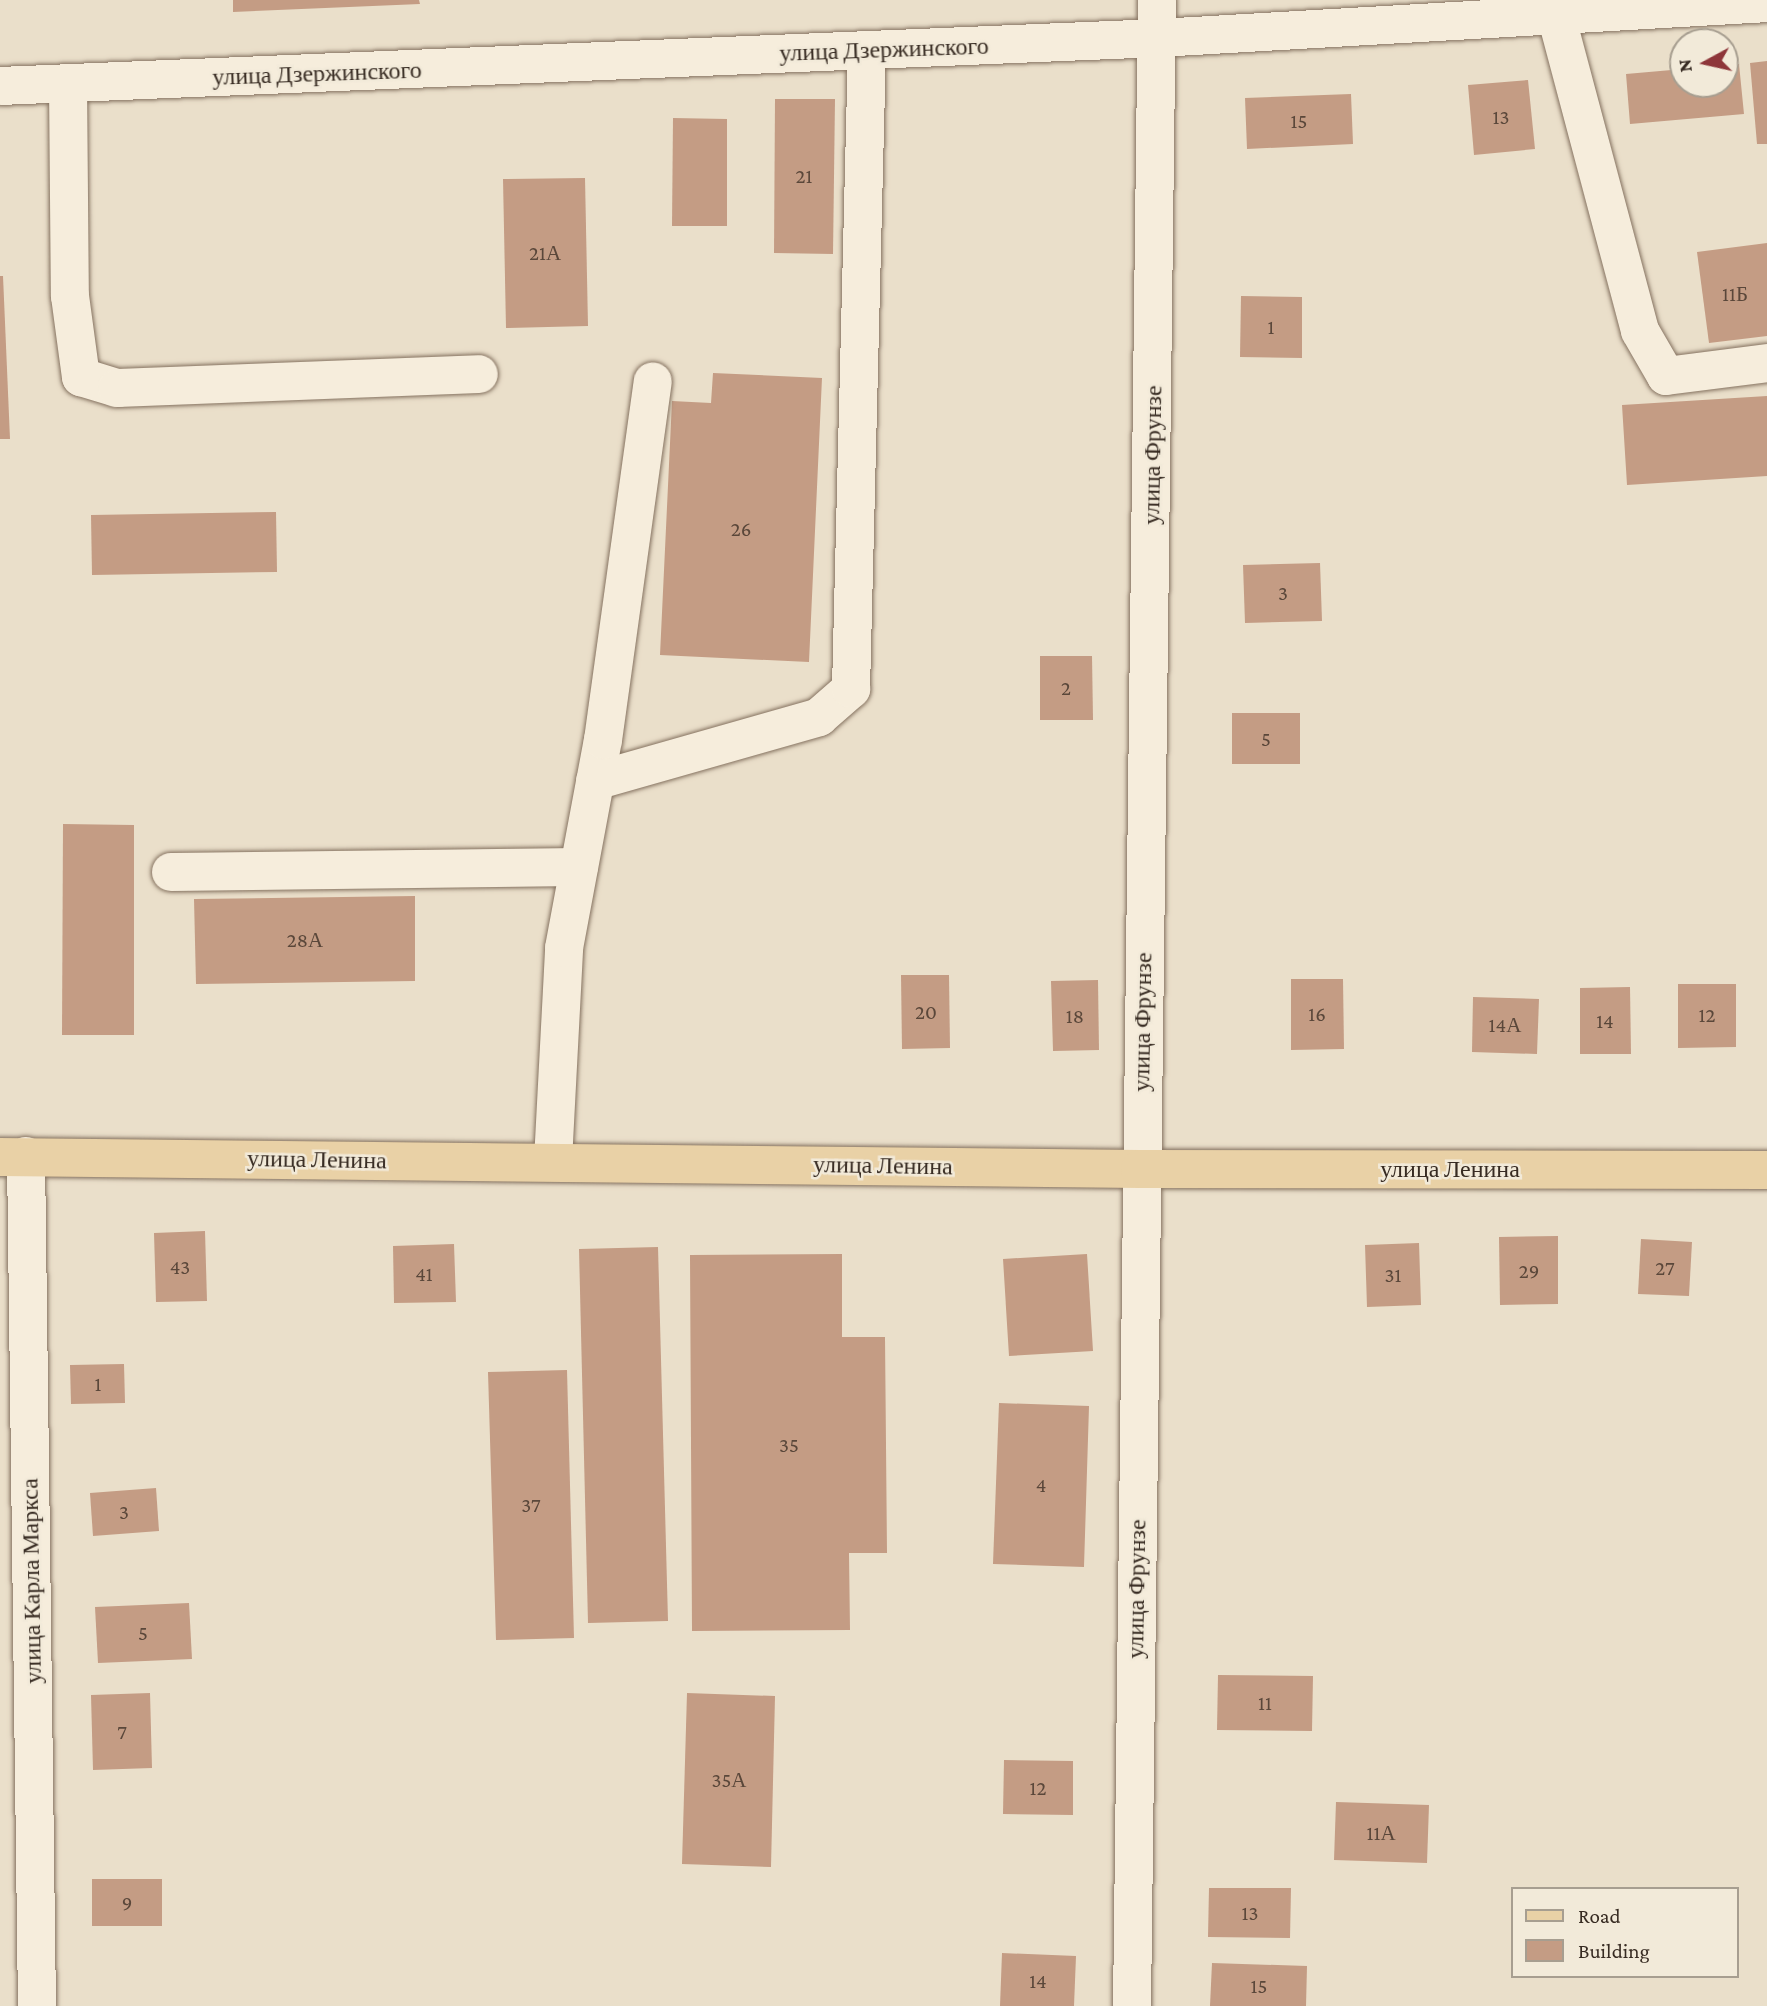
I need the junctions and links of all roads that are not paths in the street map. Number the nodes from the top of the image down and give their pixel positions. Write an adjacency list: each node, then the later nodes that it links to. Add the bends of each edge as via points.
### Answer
1 (1157, 0): 4 (street, улица Фрунзе)
2 (1767, 3): 3 (street, улица Дзержинского)
3 (1556, 15): 4 (street, улица Дзержинского); 8 (street, via 1640,331 1666,376)
4 (1158, 38): 5 (street, улица Дзержинского); 16 (street, улица Фрунзе)
5 (867, 50): 6 (street, улица Дзержинского); 11 (street, via 851,690 819,717)
6 (68, 83): 7 (street, улица Дзержинского); 9 (street, via 70,296 81,377 117,388)
7 (0, 86)
8 (1767, 363)
9 (479, 374)
10 (653, 381): 11 (street)
11 (595, 781): 12 (street)
12 (579, 867): 13 (street); 15 (street, via 564,948)
13 (171, 872)
14 (13, 1156): 15 (main road, улица Ленина); 18 (street, улица Карла Маркса)
15 (553, 1161): 16 (main road, улица Ленина)
16 (1140, 1169): 17 (main road, улица Ленина); 19 (street, улица Фрунзе)
17 (1767, 1170)
18 (37, 2006)
19 (1132, 2006)

